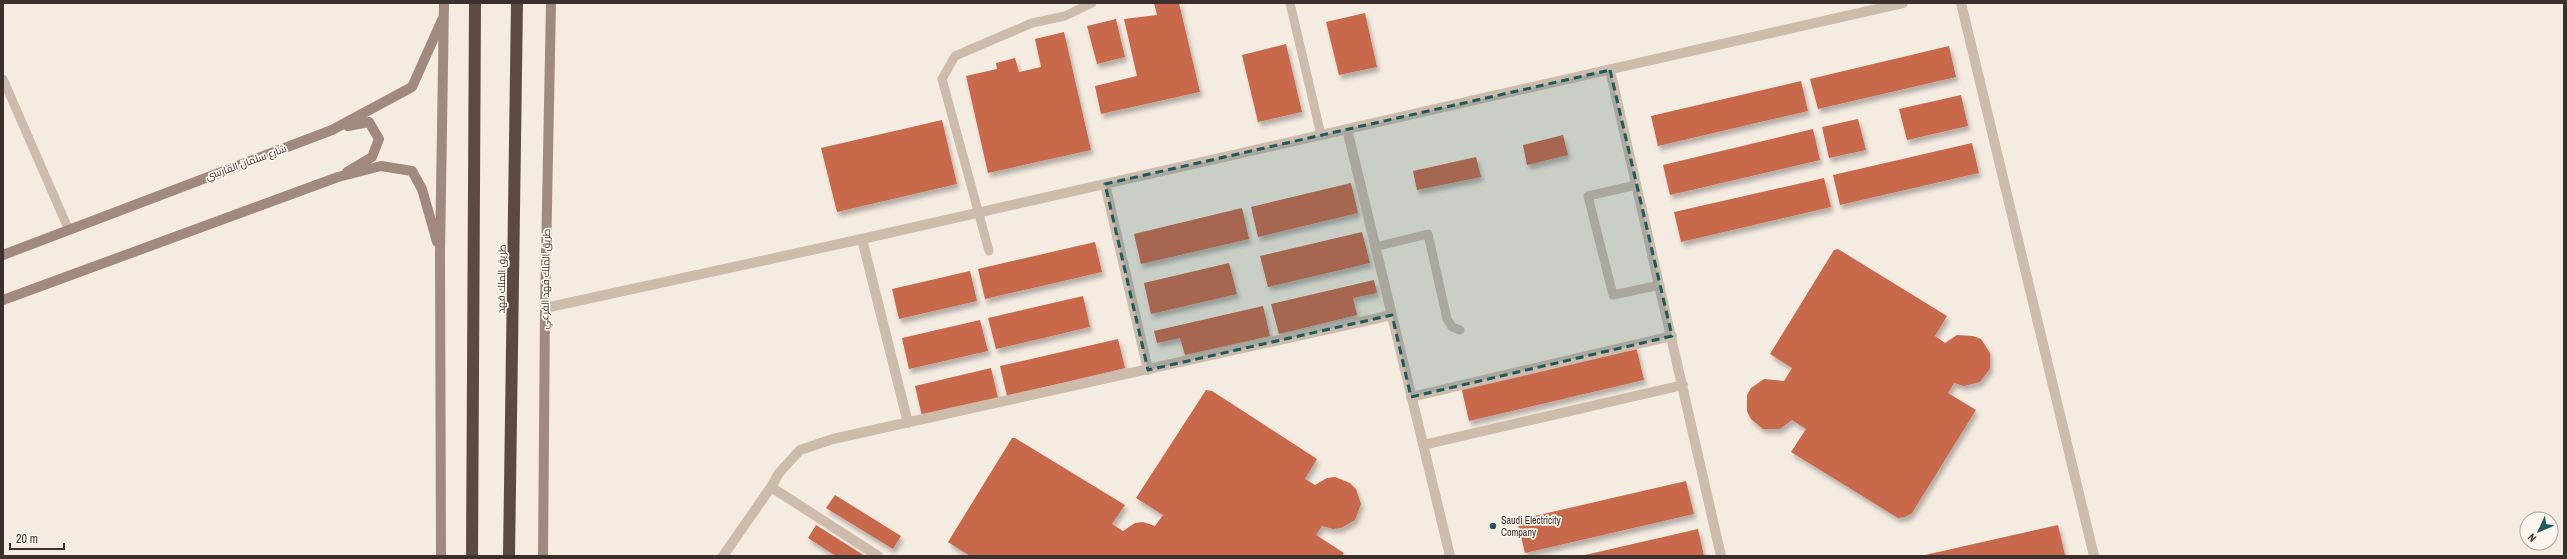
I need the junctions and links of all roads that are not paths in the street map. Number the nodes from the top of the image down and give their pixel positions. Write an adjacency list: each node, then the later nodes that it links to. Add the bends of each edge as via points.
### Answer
1 (444, 3): 9 (street)
2 (475, 3): 38 (highway)
3 (517, 3): 39 (highway, طريق الملك فهد)
4 (551, 3): 27 (street, طريق الملك فهد الفرعي)
5 (1092, 3): 18 (lane, via 1065,16 1032,23 955,56 942,79)
6 (1290, 3): 14 (lane)
7 (1903, 3): 10 (street)
8 (1961, 3): 45 (street)
9 (444, 16): 13 (street, شارع سلمان الفارسي, via 412,87); 23 (street)
10 (1610, 70): 12 (street); 17 (street)
11 (3, 79): 19 (lane)
12 (1347, 129): 14 (street); 21 (street)
13 (332, 130): 15 (street, via 369,122 379,139 372,157); 19 (street, شارع سلمان الفارسي)
14 (1321, 135): 16 (street)
15 (338, 177): 23 (street, via 381,166 412,171 422,189); 26 (street)
16 (1105, 184): 18 (street); 31 (street)
17 (1636, 185): 25 (street); 25 (lane, via 1588,196 1613,295)
18 (978, 213): 20 (street); 22 (lane)
19 (68, 228): 24 (street, شارع سلمان الفارسي)
20 (862, 239): 27 (street); 34 (street)
21 (1375, 247): 28 (street); 29 (lane, via 1428,234 1447,319 1452,327)
22 (989, 252)
23 (440, 253): 37 (street)
24 (3, 255)
25 (1660, 285): 30 (street)
26 (3, 300)
27 (544, 308): 40 (street, طريق الملك فهد الفرعي)
28 (1392, 315): 31 (street); 33 (street)
29 (1460, 330)
30 (1672, 336): 32 (street); 33 (street)
31 (1148, 370): 34 (street)
32 (1683, 386): 35 (street); 44 (street)
33 (1411, 396): 35 (street)
34 (908, 423): 36 (street, via 833,439 800,450)
35 (1423, 445): 43 (street)
36 (770, 487): 41 (street); 42 (street)
37 (441, 556)
38 (472, 556)
39 (509, 556)
40 (543, 556)
41 (723, 556)
42 (878, 556)
43 (1450, 556)
44 (1721, 556)
45 (2094, 556)

